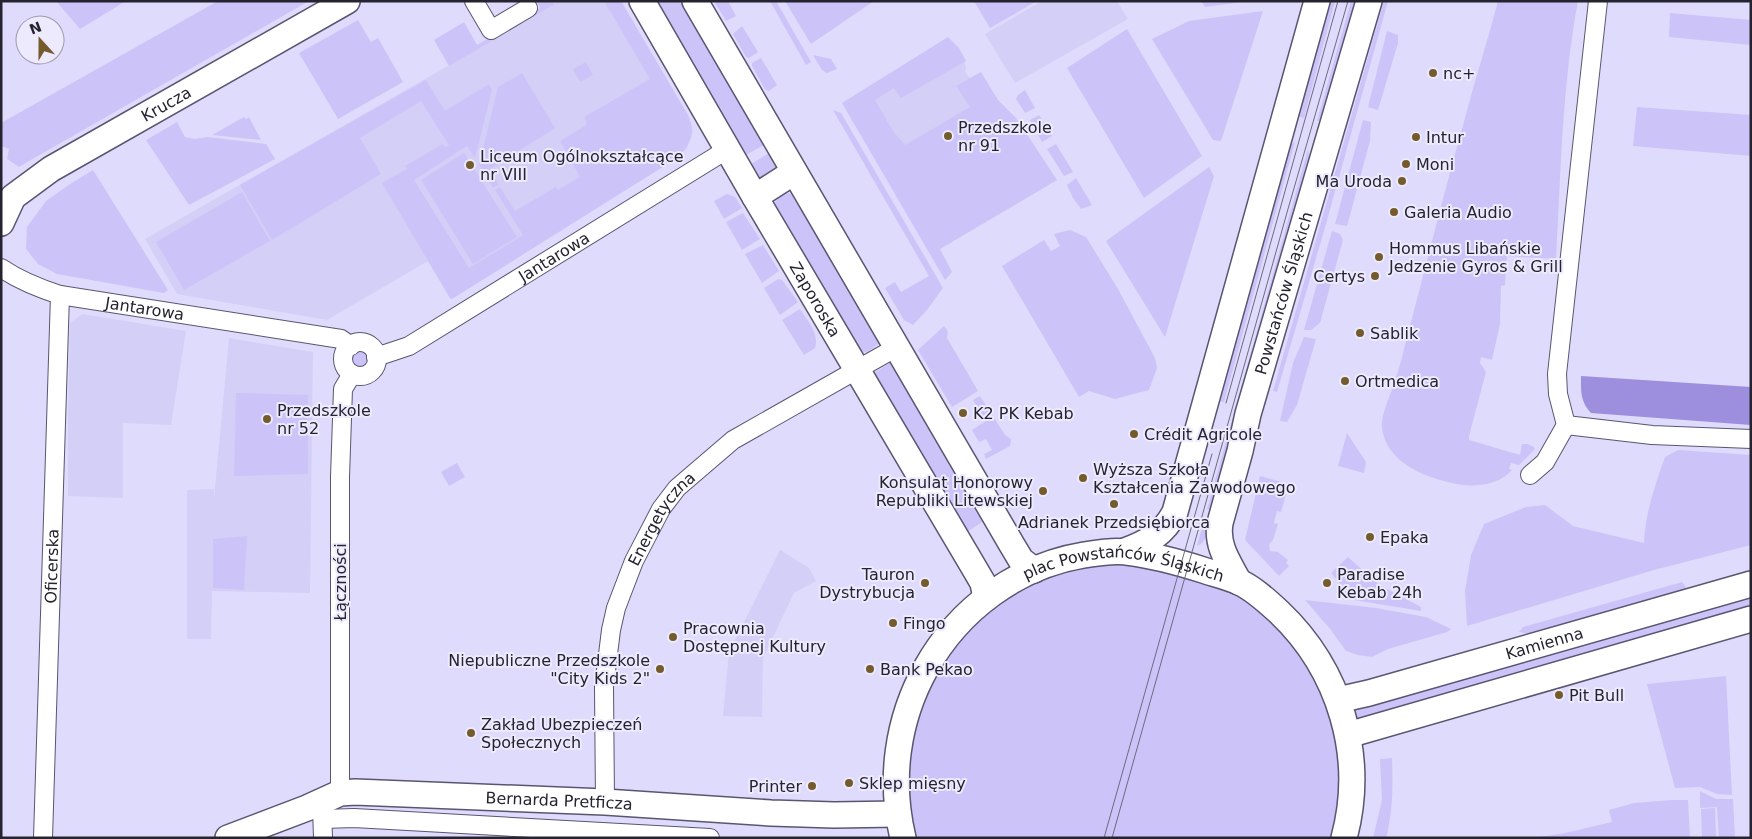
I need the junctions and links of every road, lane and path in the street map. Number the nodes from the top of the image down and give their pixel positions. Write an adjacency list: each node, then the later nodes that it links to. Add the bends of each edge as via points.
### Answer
1 (347, 1): 11 (main road, Krucza)
2 (474, 1): 8 (street, via 491,30)
3 (642, 1): 9 (main road, Zaporoska)
4 (695, 1): 10 (main road)
5 (1317, 1): 24 (main road, via 1175,512 1158,536)
6 (1369, 1): 26 (main road, Powstańców Śląskich, via 1248,414 1221,518 1221,548)
7 (1598, 1): 21 (street, via 1557,374)
8 (528, 8)
9 (728, 149): 12 (main road, Zaporoska); 18 (street, Jantarowa, via 409,346)
10 (794, 172): 12 (main road); 17 (main road)
11 (7, 191): 13 (main road, Krucza)
12 (754, 197): 19 (main road, Zaporoska)
13 (1, 223)
14 (1, 268): 15 (street, Jantarowa, via 17,280)
15 (60, 295): 16 (street, Jantarowa, via 341,339); 35 (street, Oficerska)
16 (351, 346): 18 (street, Jantarowa, via 369,345); 20 (street, via 344,362)
17 (896, 347): 19 (street, Energetyczna); 25 (main road, via 1021,560)
18 (376, 357): 20 (street, via 371,373)
19 (856, 369): 28 (main road, Zaporoska, via 983,583); 32 (street, Energetyczna, via 733,440 677,488 661,509 634,561 611,630 604,687)
20 (352, 374): 33 (street, Łączności, via 343,389)
21 (1566, 425): 22 (street, via 1652,435); 23 (street, via 1545,462)
22 (1751, 439)
23 (1530, 475)
24 (1125, 552): 25 (main road, plac Powstańców Śląskich, via 1072,557); 26 (main road, plac Powstańców Śląskich, via 1177,562)
25 (1034, 570): 28 (main road, plac Powstańców Śląskich)
26 (1240, 582): 30 (main road, plac Powstańców Śląskich, via 1292,624 1316,656)
27 (1751, 584): 30 (main road, Kamienna)
28 (986, 598): 34 (main road, plac Powstańców Śląskich, via 960,620 935,651 915,687 903,724 897,758)
29 (1751, 619): 31 (main road, Kamienna)
30 (1338, 700): 31 (main road, plac Powstańców Śląskich)
31 (1348, 735): 39 (main road, plac Powstańców Śląskich, via 1352,774 1350,812)
32 (605, 802): 33 (main road, Bernarda Pretficza, via 355,792); 34 (main road, Bernarda Pretficza, via 834,815)
33 (328, 805): 36 (main road, Bernarda Pretficza); 37 (street, Łączności); 38 (street, via 354,818)
34 (901, 826)
35 (43, 838)
36 (228, 838)
37 (323, 838)
38 (710, 838)
39 (1344, 838)

